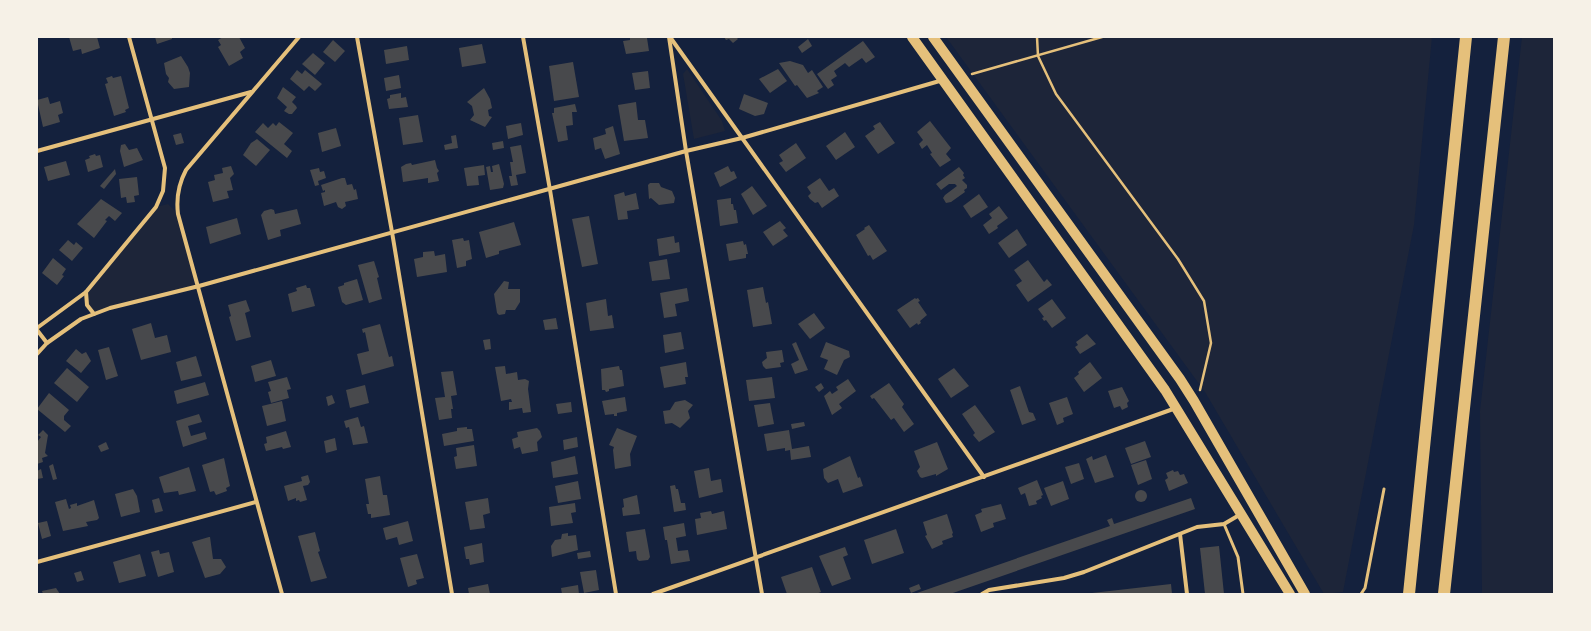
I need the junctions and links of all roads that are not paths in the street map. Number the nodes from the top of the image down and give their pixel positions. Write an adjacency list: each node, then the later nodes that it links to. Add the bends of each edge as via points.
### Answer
1 (129, 37): 12 (street)
2 (299, 37): 11 (street)
3 (357, 37): 17 (street)
4 (523, 37): 16 (street)
5 (670, 37): 13 (street); 15 (street)
6 (912, 37): 10 (main road)
7 (933, 37): 42 (main road, via 1180,379)
8 (1466, 37): 44 (highway)
9 (1504, 37): 45 (highway)
10 (943, 80): 13 (street); 24 (main road)
11 (252, 92): 12 (street); 18 (street, via 181,179 177,201 178,214)
12 (152, 120): 14 (street); 19 (street, via 165,168 163,191 156,207)
13 (742, 138): 15 (street); 25 (street)
14 (37, 151)
15 (686, 151): 16 (street); 31 (street)
16 (550, 190): 17 (street); 35 (street)
17 (392, 232): 18 (street); 34 (street)
18 (199, 286): 20 (street); 27 (street)
19 (86, 292): 20 (street, via 87,305); 21 (street)
20 (94, 314): 22 (street)
21 (37, 329): 22 (street)
22 (47, 343): 23 (street)
23 (37, 354)
24 (1177, 408): 25 (street); 28 (main road)
25 (984, 477): 31 (street)
26 (1384, 489): 43 (lane, via 1365,588)
27 (256, 502): 32 (street); 33 (street)
28 (1242, 514): 29 (street); 41 (main road)
29 (1224, 524): 30 (street, via 1196,527); 40 (lane, via 1238,557)
30 (1180, 534): 38 (street, via 1084,572 1064,578 989,590); 39 (street)
31 (756, 557): 36 (street); 37 (street)
32 (37, 562)
33 (282, 594)
34 (452, 594)
35 (616, 594)
36 (653, 594)
37 (762, 594)
38 (982, 594)
39 (1187, 594)
40 (1243, 594)
41 (1290, 594)
42 (1305, 594)
43 (1361, 594)
44 (1409, 594)
45 (1444, 594)

